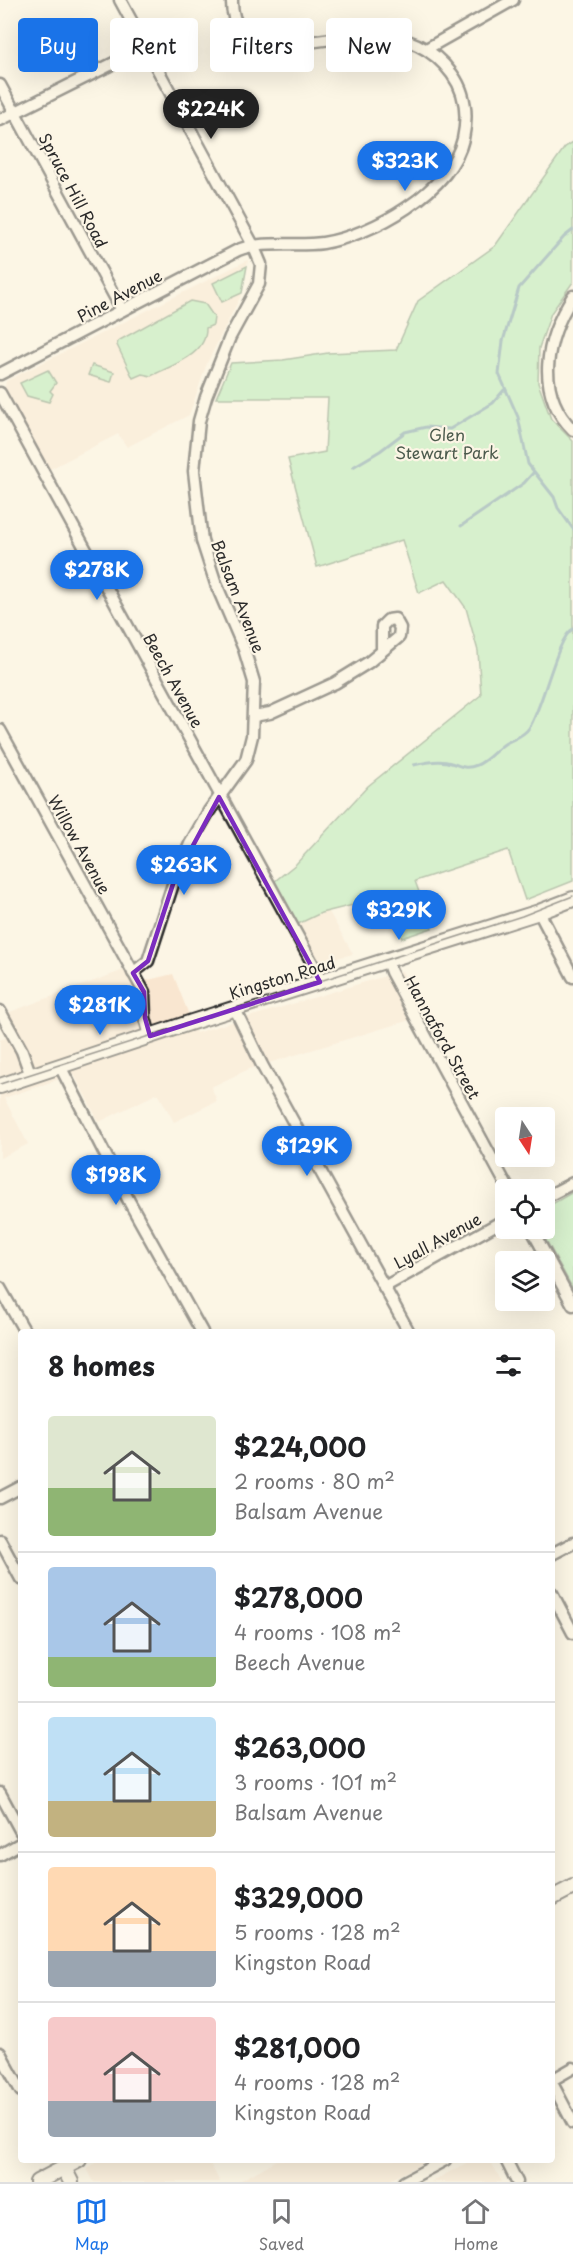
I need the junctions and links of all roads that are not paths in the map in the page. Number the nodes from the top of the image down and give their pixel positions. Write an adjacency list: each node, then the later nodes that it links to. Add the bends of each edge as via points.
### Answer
1 (120, 0): 4 (street, Balsam Avenue)
2 (232, 0): 5 (street, via 241,28 256,40 310,43 366,35)
3 (513, 0): 5 (street)
4 (130, 18)
5 (428, 48): 11 (street, Pine Avenue, via 455,78 463,94 466,115 461,148 436,184 400,213 335,240)
6 (110, 65): 9 (street)
7 (160, 72): 11 (street, Balsam Avenue)
8 (0, 85): 9 (street, Spruce Hill Road)
9 (15, 113): 10 (street); 13 (street, Spruce Hill Road)
10 (0, 120)
11 (253, 245): 13 (street, Pine Avenue); 18 (street, Balsam Avenue, via 261,264 259,284 230,337 204,402 194,471 202,541 251,666 256,696)
12 (573, 296): 16 (street, via 554,330 547,359 555,407)
13 (122, 310): 14 (street, Pine Avenue)
14 (0, 374)
15 (0, 393): 20 (street, Beech Avenue)
16 (573, 430)
17 (382, 649): 18 (street, via 335,683 270,713)
18 (254, 716): 20 (street, Balsam Avenue, via 246,760)
19 (0, 730): 24 (street, Willow Avenue)
20 (219, 797): 24 (street, Balsam Avenue, via 190,844 148,961); 26 (street, Beech Avenue)
21 (573, 899): 22 (main road, Kingston Road)
22 (539, 912): 23 (main road, Kingston Road); 25 (street)
23 (387, 961): 26 (main road, Kingston Road); 33 (street, Hannaford Street)
24 (133, 973): 29 (street, via 144,992)
25 (573, 977)
26 (320, 982): 27 (main road, Kingston Road)
27 (235, 1009): 29 (main road, Kingston Road); 39 (street)
28 (0, 1011): 31 (street)
29 (150, 1036): 30 (main road, Kingston Road)
30 (60, 1066): 31 (main road, Kingston Road); 42 (street)
31 (31, 1076): 32 (main road, Kingston Road)
32 (0, 1086)
33 (503, 1179)
34 (573, 1183): 35 (street)
35 (555, 1192)
36 (495, 1225): 39 (street, Lyall Avenue)
37 (537, 1239): 40 (street)
38 (0, 1287): 41 (street)
39 (384, 1287): 43 (street)
40 (573, 1305)
41 (22, 1329)
42 (200, 1329)
43 (407, 1329)
44 (18, 1489): 45 (street)
45 (0, 1498)
46 (0, 1540): 49 (street)
47 (573, 1543): 48 (street)
48 (555, 1552)
49 (18, 1573)
50 (555, 1599): 51 (street)
51 (573, 1633)
52 (0, 1793): 53 (street)
53 (18, 1826)
54 (18, 1845): 55 (street)
55 (0, 1855)
56 (573, 1887): 57 (main road)
57 (555, 1896)
58 (0, 2054): 61 (street)
59 (573, 2068): 60 (street)
60 (555, 2080)
61 (18, 2086)
62 (555, 2088): 63 (street)
63 (573, 2123)
64 (439, 2163): 69 (street)
65 (508, 2163): 70 (street)
66 (62, 2164): 67 (main road); 68 (main road)
67 (37, 2182)
68 (71, 2182)
69 (404, 2182)
70 (518, 2182)

